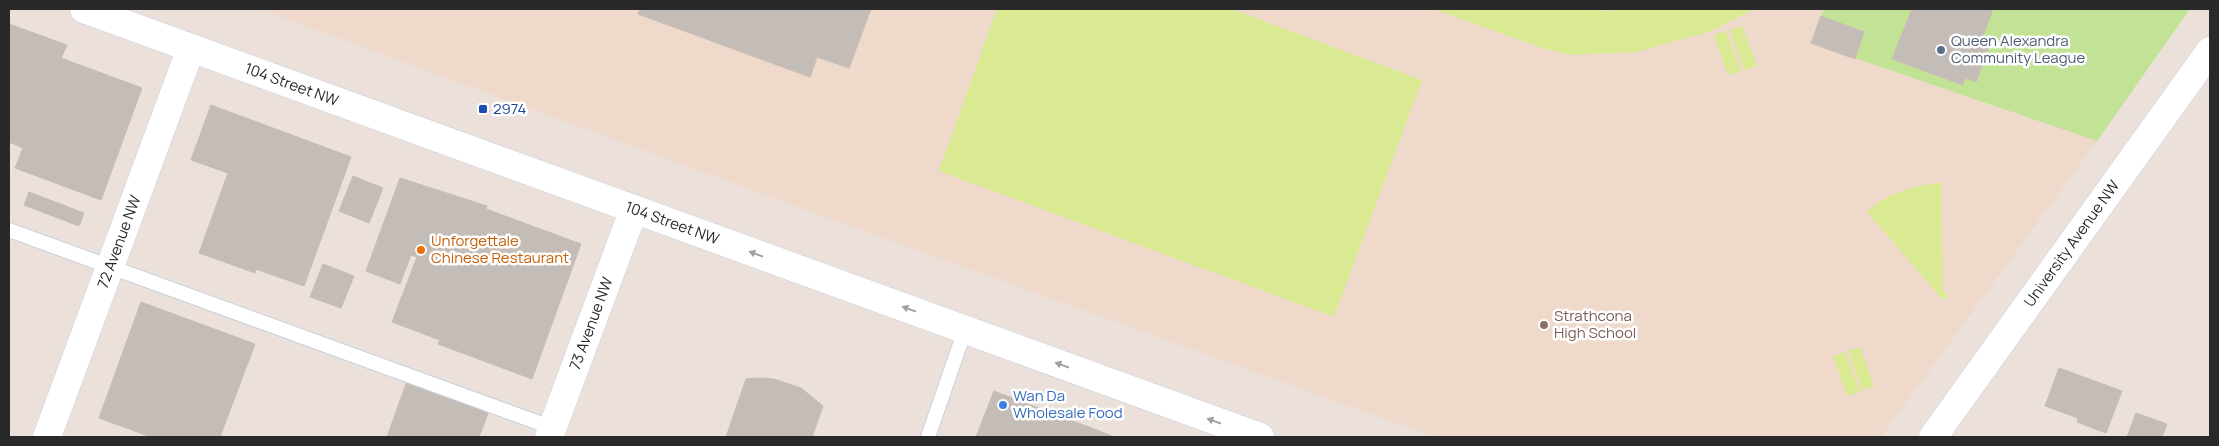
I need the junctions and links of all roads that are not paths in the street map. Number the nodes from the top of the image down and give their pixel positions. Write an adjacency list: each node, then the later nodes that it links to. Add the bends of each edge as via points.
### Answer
1 (84, 9): 2 (main road, 104 Street NW)
2 (191, 48): 4 (main road, 104 Street NW); 6 (main road, 72 Avenue NW)
3 (2210, 51): 12 (main road, University Avenue NW)
4 (634, 209): 7 (main road, 104 Street NW, one-way to 4); 8 (main road, 73 Avenue NW)
5 (9, 230): 6 (lane)
6 (111, 267): 8 (lane); 9 (main road, 72 Avenue NW)
7 (965, 330): 10 (lane); 11 (main road, 104 Street NW, one-way to 7)
8 (551, 433)
9 (47, 437)
10 (928, 437)
11 (1260, 437)
12 (1933, 437)

